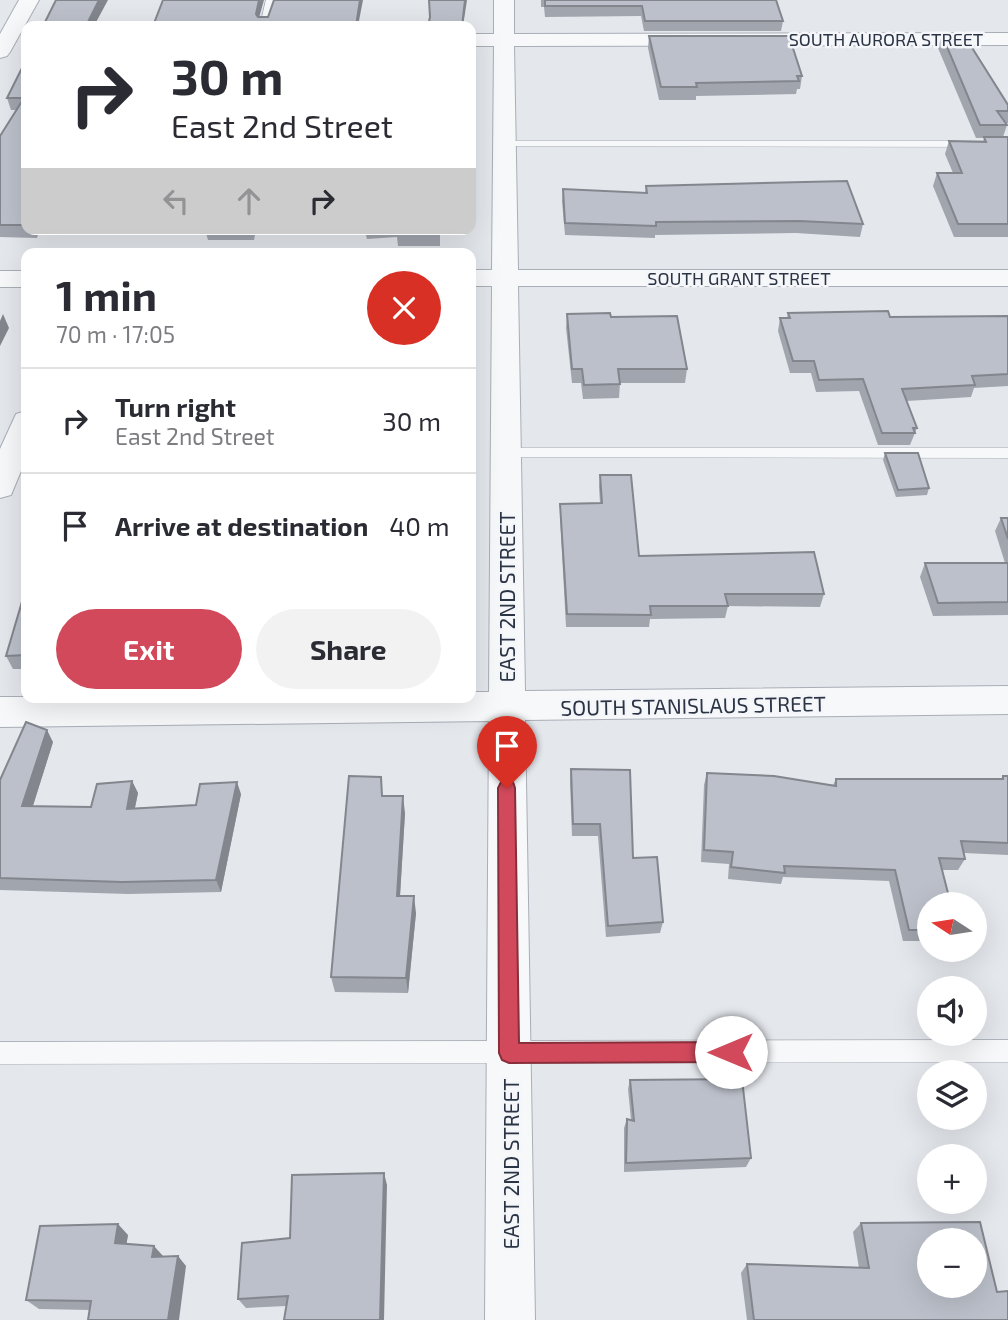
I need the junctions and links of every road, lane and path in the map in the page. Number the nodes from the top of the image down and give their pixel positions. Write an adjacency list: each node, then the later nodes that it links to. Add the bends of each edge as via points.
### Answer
1 (29, 0): 8 (street)
2 (271, 0): 4 (lane)
3 (504, 0): 6 (street, EAST 2ND STREET)
4 (266, 21)
5 (476, 40): 6 (street, SOUTH AURORA STREET)
6 (505, 40): 7 (street, SOUTH AURORA STREET); 9 (street, EAST 2ND STREET)
7 (1007, 42)
8 (8, 43)
9 (505, 144): 10 (lane); 12 (street, EAST 2ND STREET)
10 (1008, 144)
11 (476, 278): 12 (street, SOUTH GRANT STREET)
12 (506, 278): 13 (street, SOUTH GRANT STREET); 17 (street, EAST 2ND STREET)
13 (1008, 278)
14 (0, 279): 15 (street)
15 (21, 279)
16 (21, 434): 19 (street)
17 (506, 453): 18 (lane); 22 (street, EAST 2ND STREET)
18 (1008, 453)
19 (0, 487)
20 (1008, 700): 22 (street, SOUTH STANISLAUS STREET)
21 (214, 704): 22 (street, SOUTH STANISLAUS STREET); 23 (street, SOUTH STANISLAUS STREET)
22 (506, 708): 26 (street, EAST 2ND STREET)
23 (0, 712)
24 (1008, 1051): 26 (lane)
25 (0, 1053): 26 (lane)
26 (509, 1053): 27 (street, EAST 2ND STREET)
27 (510, 1320)

